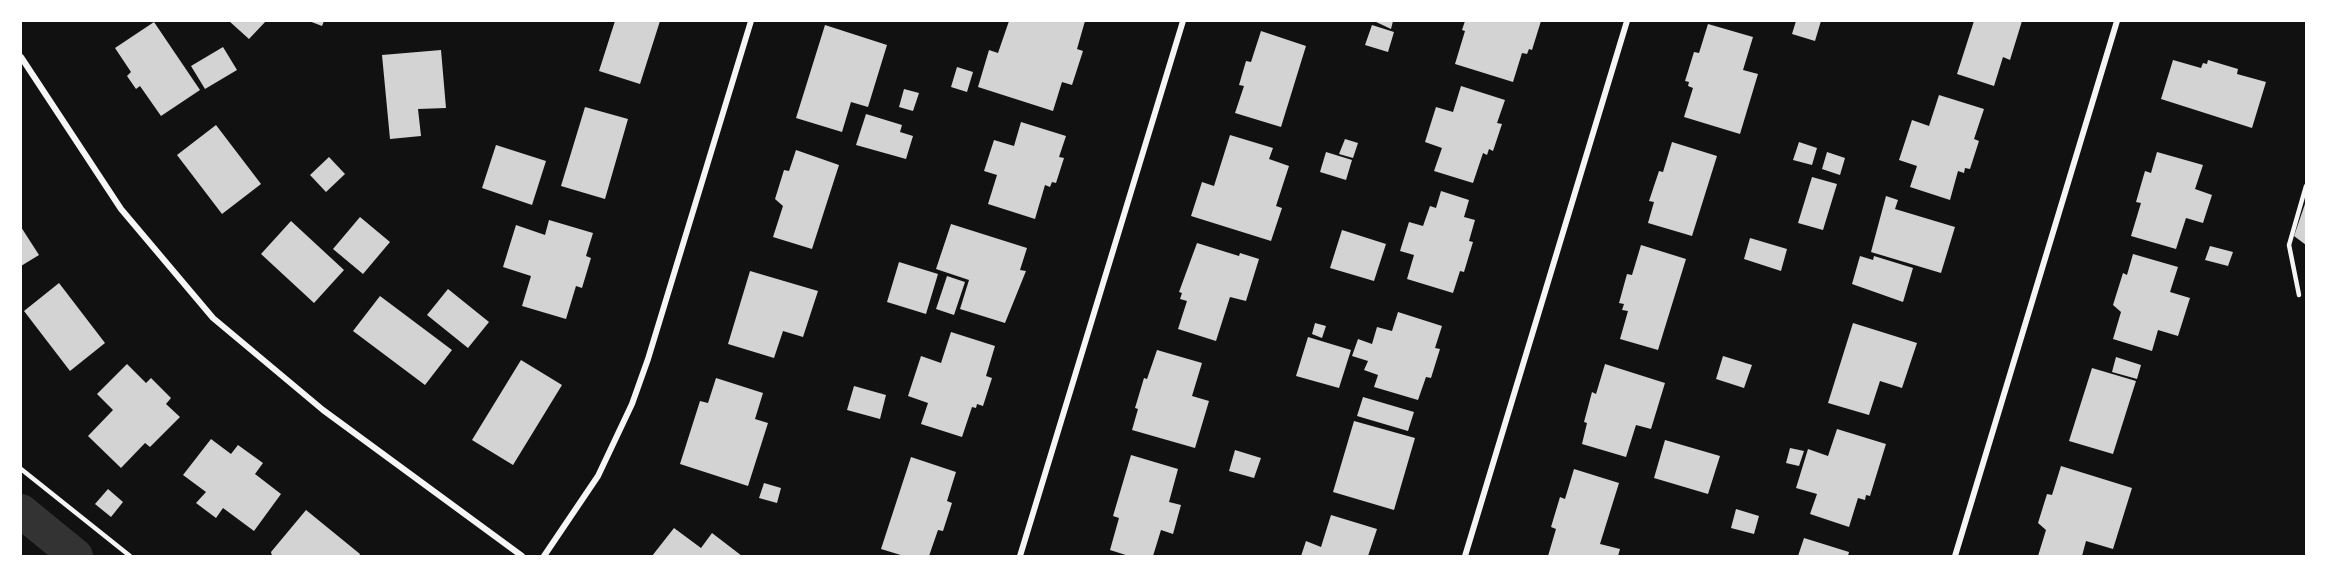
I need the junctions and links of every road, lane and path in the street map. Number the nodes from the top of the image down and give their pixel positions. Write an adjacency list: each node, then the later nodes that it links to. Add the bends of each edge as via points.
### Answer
1 (750, 21): 11 (street, via 632,404 598,476)
2 (1183, 21): 12 (street)
3 (1627, 21): 13 (street)
4 (2117, 21): 14 (street)
5 (21, 57): 10 (street, via 121,209 213,318 323,410)
6 (2306, 186): 7 (lane, via 2289,245)
7 (2299, 295)
8 (21, 469): 9 (lane)
9 (130, 556)
10 (522, 556)
11 (544, 556)
12 (1020, 556)
13 (1465, 556)
14 (1955, 556)

